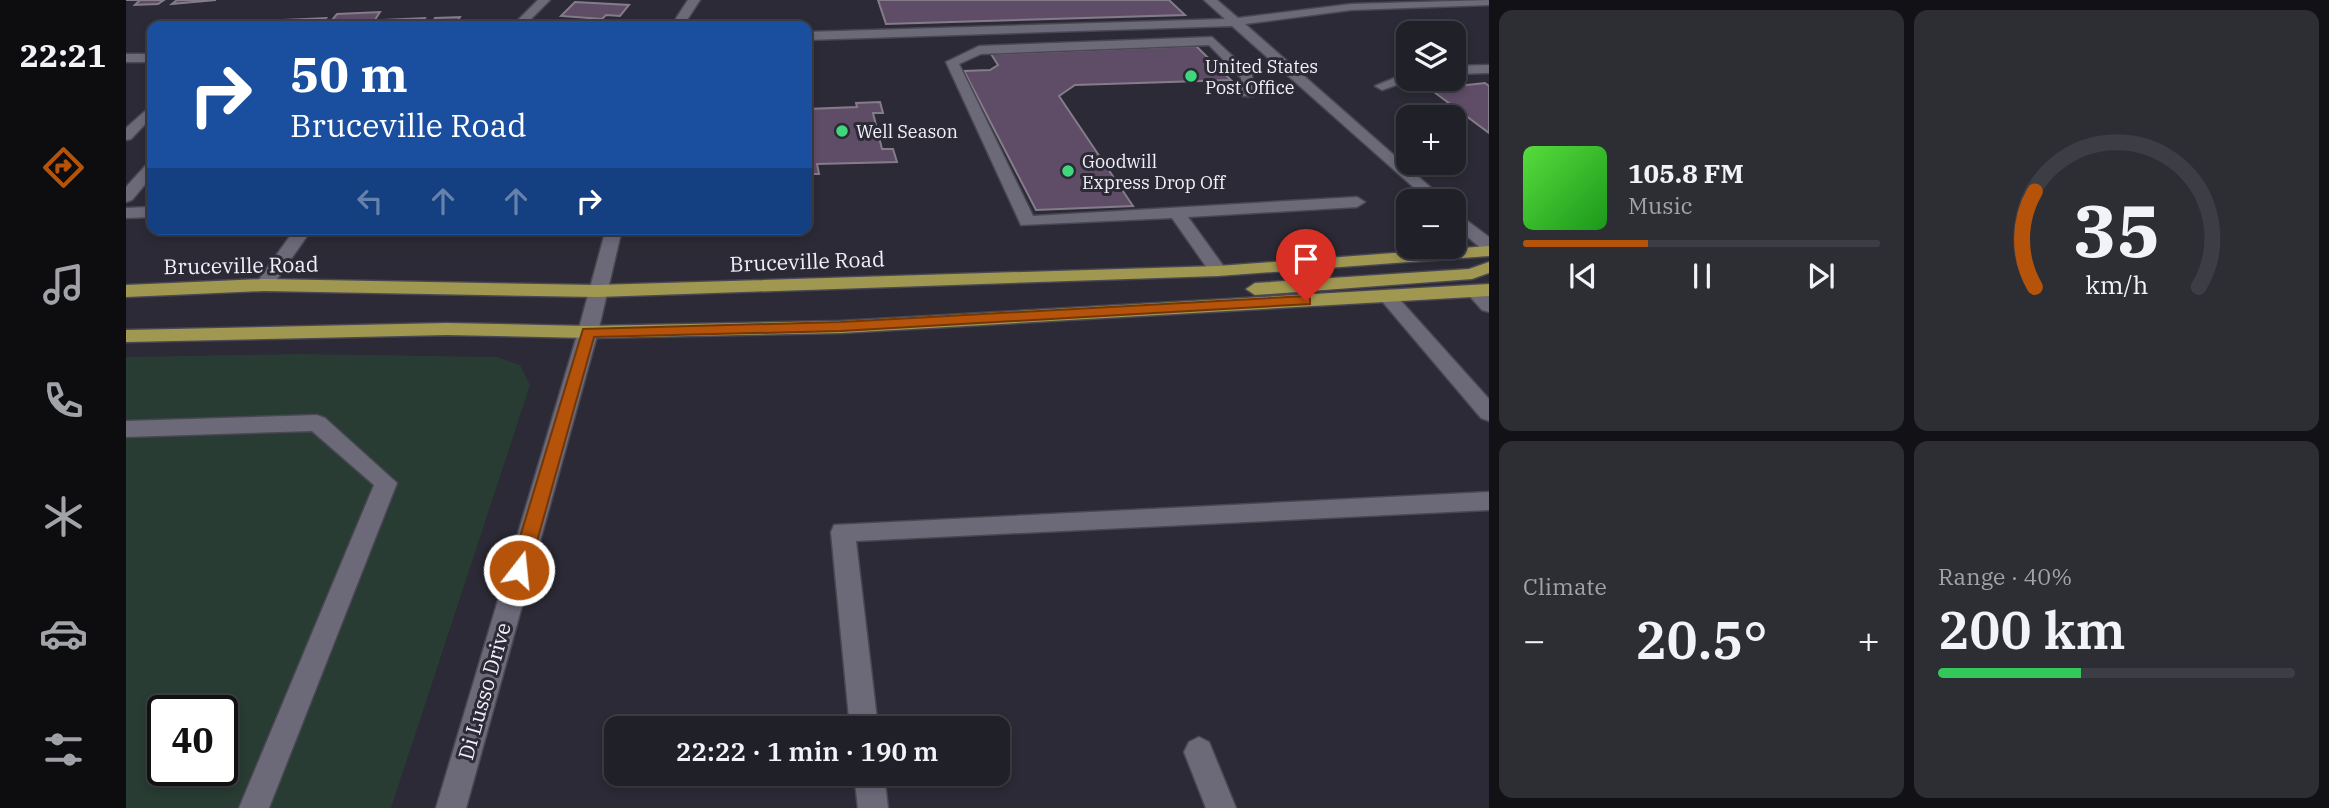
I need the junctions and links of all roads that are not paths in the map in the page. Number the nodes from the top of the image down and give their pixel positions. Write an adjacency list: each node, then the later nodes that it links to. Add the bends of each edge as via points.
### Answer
1 (544, 0): 5 (street)
2 (694, 0): 6 (street)
3 (1210, 0): 7 (street)
4 (1489, 2): 7 (street, via 1351,7)
5 (523, 21)
6 (680, 21)
7 (1236, 22): 8 (street); 19 (street)
8 (812, 36)
9 (126, 58): 10 (street)
10 (147, 58)
11 (1489, 69): 12 (street)
12 (1466, 70)
13 (1396, 81): 14 (street)
14 (1382, 86)
15 (1248, 93): 24 (street, via 1247,76 1212,41 979,50 952,62 1027,221)
16 (147, 115): 17 (street)
17 (126, 136)
18 (147, 173): 20 (street)
19 (1424, 189)
20 (126, 197)
21 (1357, 202): 24 (street)
22 (147, 212): 23 (street)
23 (126, 213)
24 (1177, 214): 30 (street)
25 (1466, 227): 28 (street)
26 (300, 235): 31 (street)
27 (612, 235): 34 (street, Di Lusso Drive)
28 (1489, 249): 30 (main road, Bruceville Road)
29 (1489, 267): 37 (main road, via 1472,274 1205,293)
30 (1218, 271): 34 (main road, Bruceville Road)
31 (264, 285): 33 (main road, Bruceville Road); 34 (main road, Bruceville Road)
32 (1482, 290): 35 (main road); 36 (street)
33 (126, 291)
34 (597, 291): 38 (street, Di Lusso Drive)
35 (1387, 296): 37 (main road); 40 (street)
36 (1489, 306)
37 (1144, 310): 38 (main road, via 841,327)
38 (588, 332): 39 (main road, via 447,329); 47 (street, Di Lusso Drive)
39 (126, 336)
40 (1486, 409)
41 (126, 429): 46 (street, via 317,423 386,484)
42 (1489, 501): 43 (street, via 843,532)
43 (863, 716)
44 (1199, 752): 49 (street)
45 (870, 786): 48 (street)
46 (254, 808)
47 (451, 808)
48 (873, 808)
49 (1221, 808)

